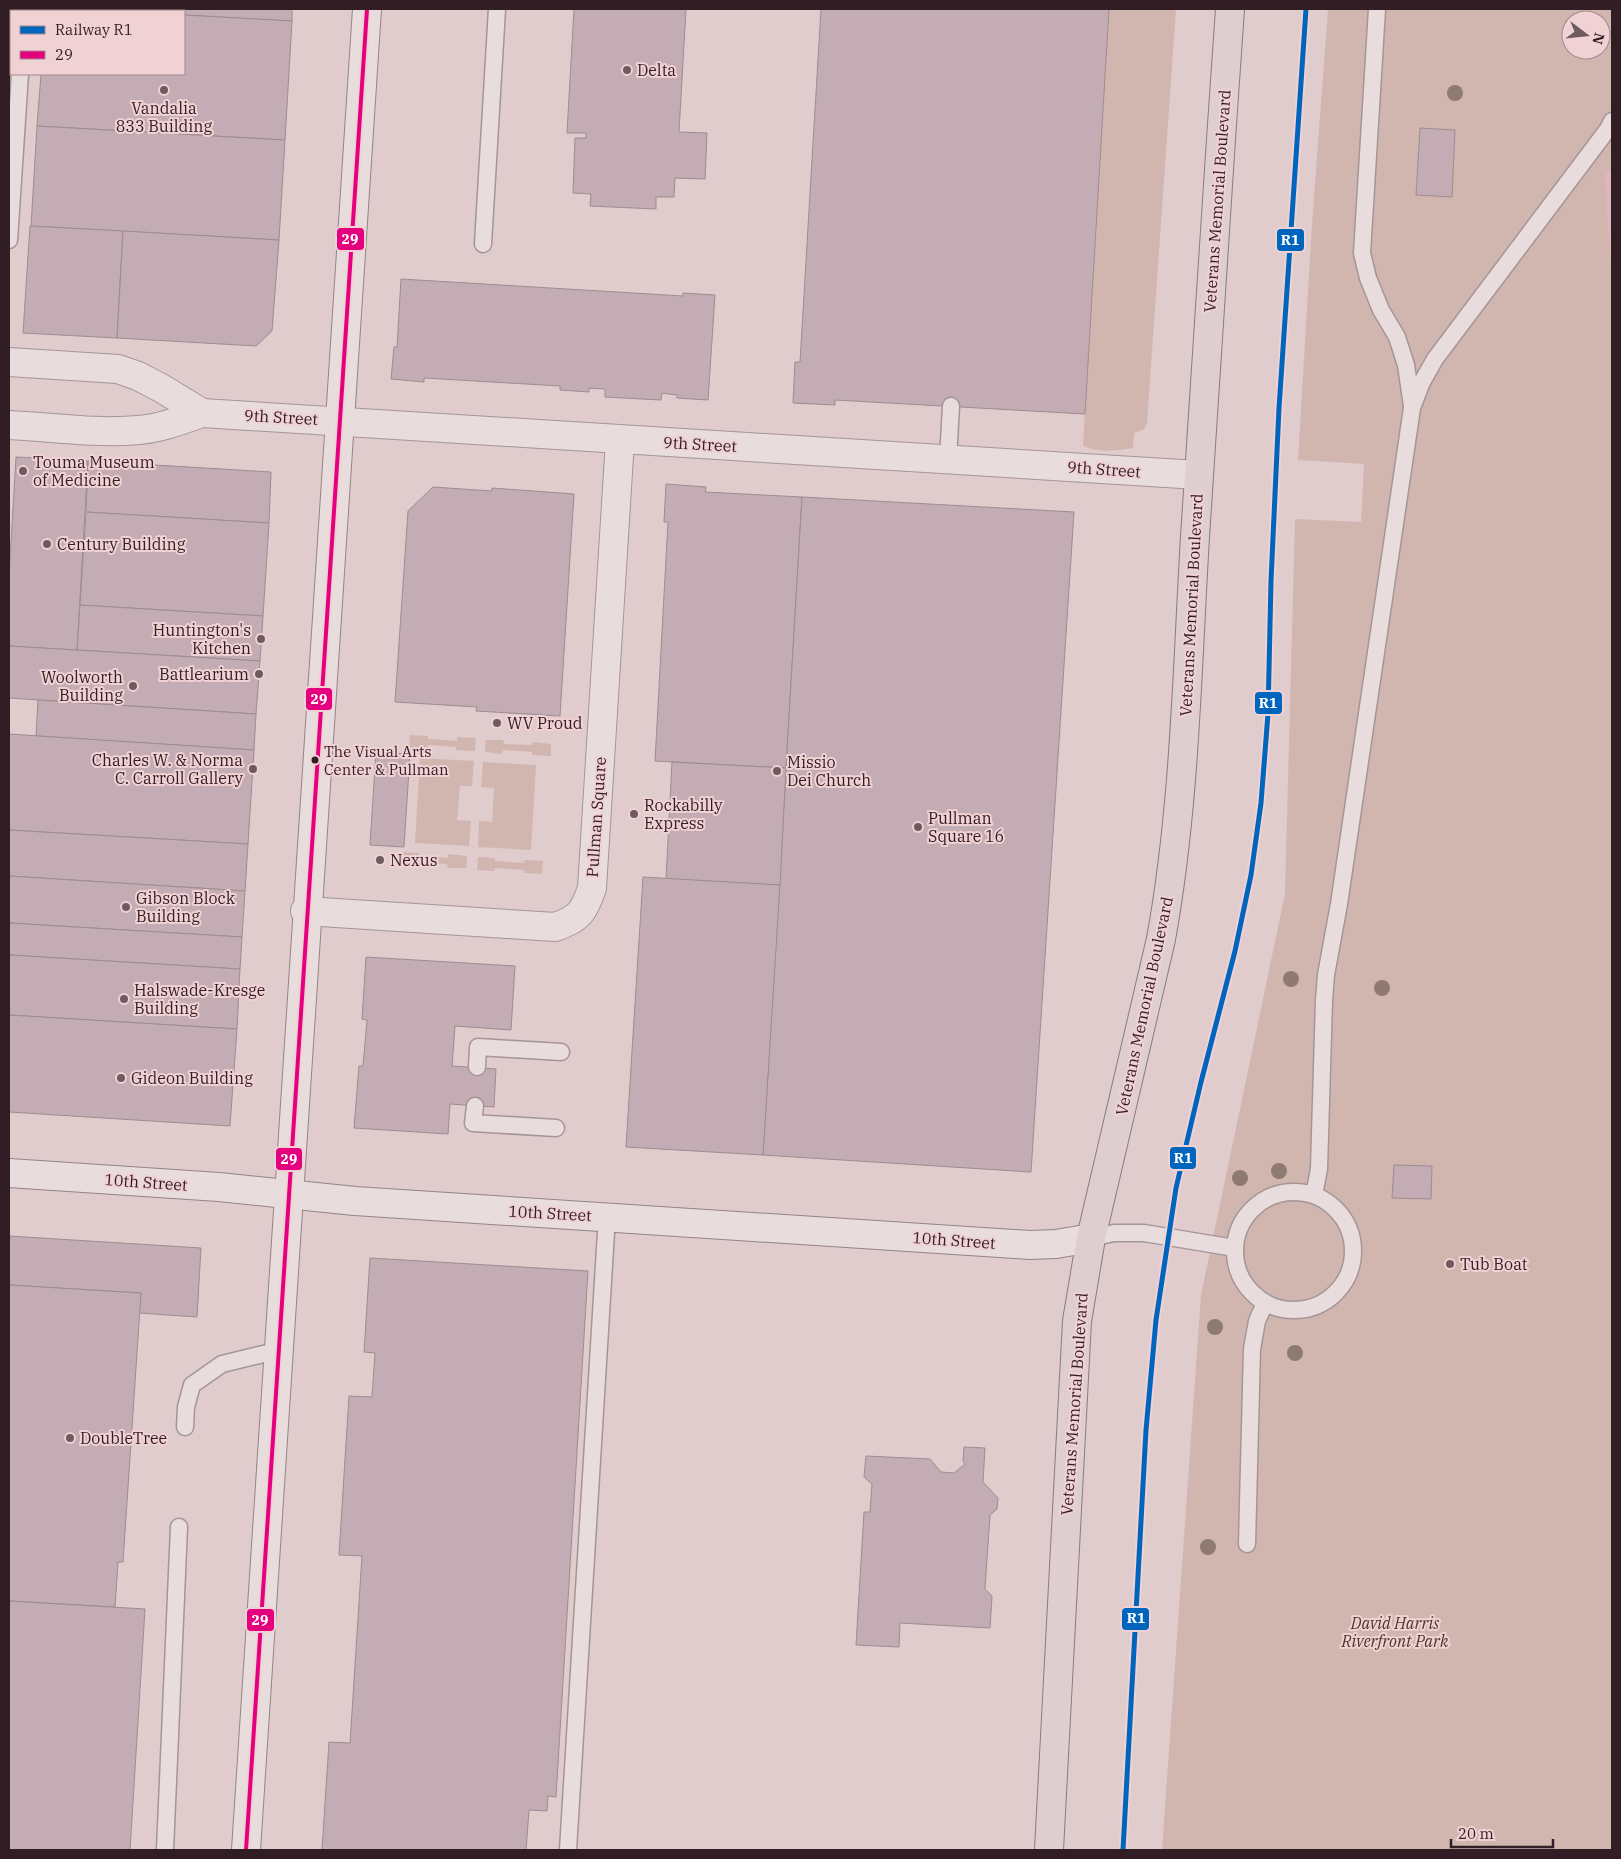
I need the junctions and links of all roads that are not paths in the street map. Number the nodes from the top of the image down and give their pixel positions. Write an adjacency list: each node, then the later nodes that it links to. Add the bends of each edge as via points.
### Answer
1 (367, 9): 13 (street)
2 (497, 9): 8 (lane)
3 (1230, 9): 17 (main road, Veterans Memorial Boulevard)
4 (1377, 9): 11 (lane, via 1362,252 1368,278 1406,365)
5 (20, 75): 7 (lane)
6 (1612, 120): 11 (lane, via 1436,359)
7 (9, 240)
8 (483, 244)
9 (9, 362): 12 (street, 9th Street, via 118,369 161,388)
10 (951, 406): 16 (lane)
11 (1412, 408): 25 (lane, via 1326,975 1320,1169)
12 (202, 413): 13 (street, 9th Street); 14 (street, 9th Street, via 140,430)
13 (336, 420): 15 (street, 9th Street); 18 (street)
14 (9, 425)
15 (620, 440): 16 (street, 9th Street); 18 (street, Pullman Square, via 592,888 586,907 572,921 555,927)
16 (948, 459): 17 (street, 9th Street)
17 (1198, 475): 27 (main road, Veterans Memorial Boulevard, via 1183,737 1169,895)
18 (305, 911): 24 (street)
19 (561, 1052): 20 (lane, via 478,1047)
20 (477, 1067)
21 (474, 1106): 22 (lane, via 473,1123)
22 (556, 1128)
23 (9, 1173): 24 (street, 10th Street)
24 (286, 1194): 26 (street, 10th Street); 30 (street)
25 (1314, 1194): 28 (lane, via 1292,1191 1271,1196 1252,1208 1240,1226); 29 (lane, via 1334,1206 1347,1222 1354,1243 1349,1272 1343,1285 1327,1300 1307,1309 1285,1310)
26 (607, 1216): 27 (street, 10th Street, via 1030,1246); 36 (lane)
27 (1091, 1238): 28 (lane, via 1144,1233); 37 (main road, Veterans Memorial Boulevard, via 1076,1321)
28 (1235, 1248): 29 (lane, via 1238,1270 1248,1289)
29 (1265, 1303): 33 (lane, via 1257,1321 1252,1348)
30 (276, 1351): 31 (lane, via 222,1364 192,1385); 35 (street)
31 (184, 1427)
32 (179, 1527): 34 (lane)
33 (1247, 1544)
34 (164, 1850)
35 (246, 1850)
36 (568, 1850)
37 (1049, 1850)

